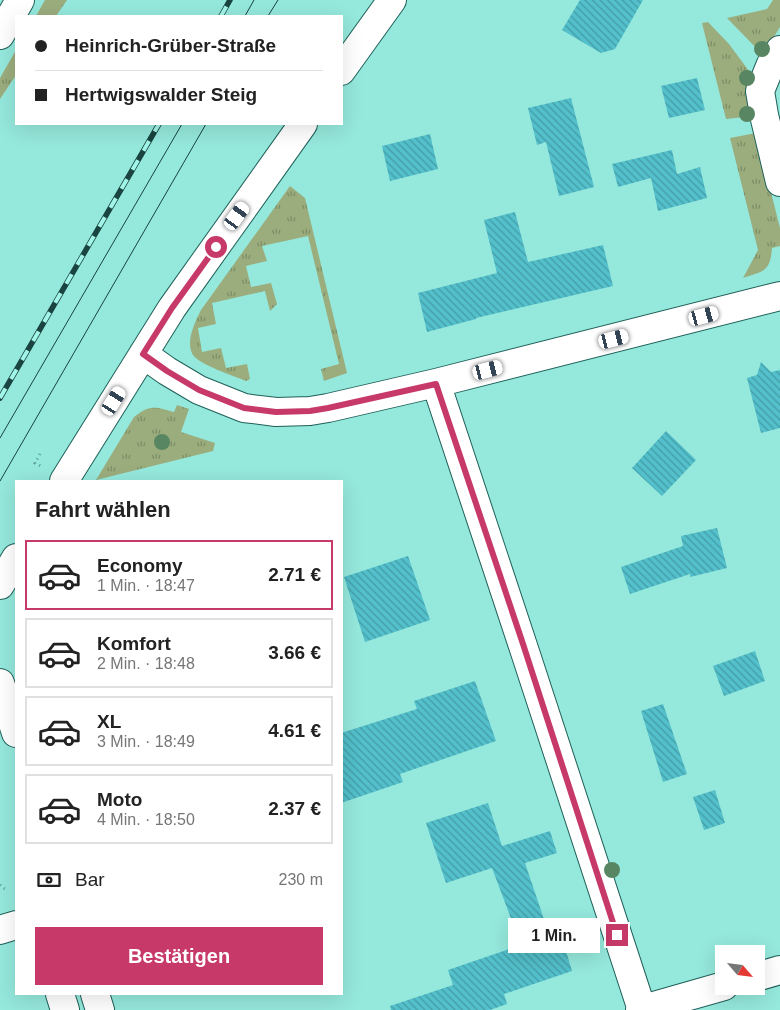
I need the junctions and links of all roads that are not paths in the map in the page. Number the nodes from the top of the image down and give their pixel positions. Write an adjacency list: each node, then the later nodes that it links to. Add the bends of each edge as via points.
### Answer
1 (20, 0): 3 (street)
2 (392, 0): 5 (street)
3 (0, 35)
4 (780, 50): 7 (street, via 760,91)
5 (343, 68)
6 (302, 125): 9 (street)
7 (780, 182)
8 (780, 296): 10 (street)
9 (143, 354): 10 (street, via 199,390 244,408 276,412 328,408); 11 (street)
10 (436, 384): 25 (street)
11 (65, 480)
12 (15, 560): 13 (street)
13 (0, 585)
14 (0, 683): 15 (street)
15 (15, 730)
16 (15, 925): 17 (street)
17 (0, 930)
18 (780, 970): 19 (street)
19 (765, 974)
20 (715, 989): 25 (street)
21 (60, 995): 23 (street)
22 (95, 995): 24 (street)
23 (65, 1010)
24 (100, 1010)
25 (641, 1010)

